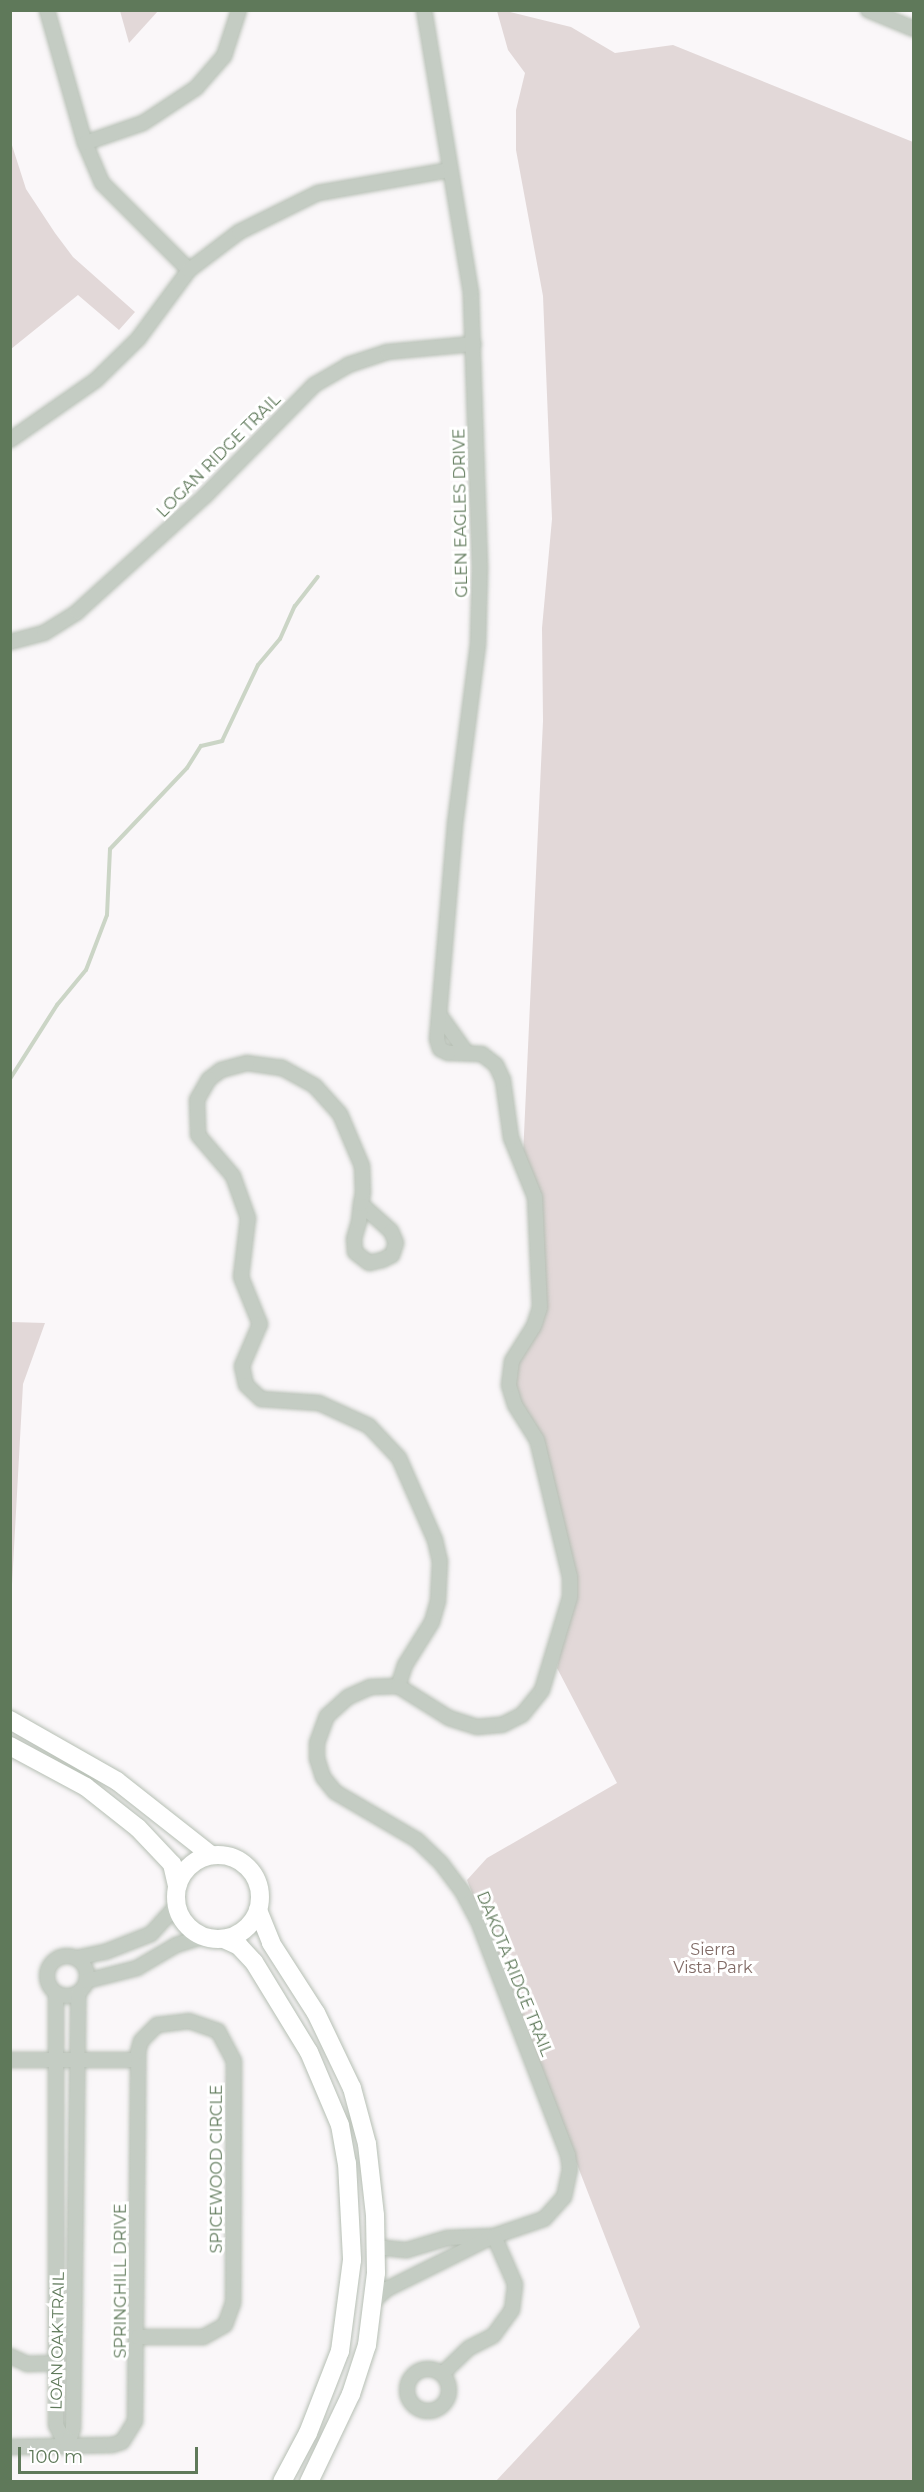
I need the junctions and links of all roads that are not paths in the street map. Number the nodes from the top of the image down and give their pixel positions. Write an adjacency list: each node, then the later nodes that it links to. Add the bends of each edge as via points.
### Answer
1 (47, 10): 6 (street)
2 (239, 10): 6 (street, via 224,56 196,88 143,123)
3 (424, 10): 7 (street, GLEN EAGLES DRIVE)
4 (868, 10): 5 (street)
5 (914, 29)
6 (85, 143): 8 (street, via 93,165 114,199)
7 (450, 170): 8 (street, via 318,193 268,215); 9 (street, GLEN EAGLES DRIVE, via 471,293)
8 (189, 270): 10 (street, via 138,339 96,380)
9 (474, 344): 11 (street, LOGAN RIDGE TRAIL, via 387,352 348,365 314,385 205,496 77,612 44,633); 12 (street, GLEN EAGLES DRIVE, via 478,644 455,824)
10 (10, 440)
11 (10, 642)
12 (441, 1017): 13 (street); 13 (street, via 437,1039 440,1049 448,1053)
13 (466, 1052): 15 (street, via 490,1059 501,1073 511,1138 535,1197 540,1307 534,1326 512,1361 509,1385 514,1405 537,1440 570,1577 570,1597 542,1690 530,1708 513,1721 489,1727 465,1725)
14 (361, 1204): 15 (street, via 364,1179 359,1153 340,1114 315,1086 282,1068 247,1063 221,1070 202,1089 195,1112 198,1135 233,1176 248,1218 241,1276 260,1324 242,1366 246,1385 261,1399 319,1403 369,1426 399,1458 435,1540 440,1561 438,1601 432,1622 405,1665)
15 (398, 1686): 32 (street, DAKOTA RIDGE TRAIL, via 370,1687 336,1705 320,1730 317,1759 323,1777 335,1792 417,1840 462,1890 478,1921 568,2155 569,2184 556,2209 544,2219)
16 (10, 1720): 18 (main road, via 117,1781)
17 (10, 1746): 19 (main road, via 86,1787 138,1828 172,1864)
18 (211, 1855): 19 (main road, via 190,1865); 21 (main road, via 232,1858 250,1870 260,1896)
19 (177, 1885): 20 (main road)
20 (176, 1906): 22 (main road, via 186,1925); 24 (street, via 151,1934 105,1952)
21 (258, 1910): 23 (main road, via 245,1929); 33 (main road, via 271,1943 316,2013 352,2088 367,2144)
22 (203, 1937): 23 (main road); 25 (street, via 176,1945 137,1968)
23 (224, 1939): 41 (main road, via 239,1946 254,1962 304,2042 328,2091 347,2163 352,2260 342,2340 329,2385)
24 (76, 1958): 25 (street, via 84,1966); 26 (street, via 59,1957 49,1966 46,1978)
25 (87, 1981): 27 (street)
26 (56, 1993): 27 (street); 29 (street, LOAN OAK TRAIL)
27 (78, 1993): 30 (street, LOAN OAK TRAIL)
28 (10, 2060): 29 (street)
29 (58, 2060): 30 (street); 37 (street, LOAN OAK TRAIL)
30 (78, 2060): 31 (street); 40 (street, LOAN OAK TRAIL, via 73,2428)
31 (138, 2060): 35 (street, SPRINGHILL DRIVE); 35 (street, SPICEWOOD CIRCLE, via 141,2041 157,2025 189,2021 218,2031 234,2061 230,2313 225,2325 203,2337)
32 (494, 2236): 33 (street, DAKOTA RIDGE TRAIL, via 447,2238 407,2250); 34 (street, DAKOTA RIDGE TRAIL, via 387,2289); 38 (street, via 515,2284 512,2310 493,2336 469,2348)
33 (376, 2247): 34 (main road)
34 (374, 2301): 42 (main road, via 367,2345 351,2394)
35 (138, 2337): 40 (street, SPRINGHILL DRIVE, via 136,2412 130,2433 112,2445)
36 (10, 2356): 37 (street, via 27,2364)
37 (57, 2363): 40 (street, LOAN OAK TRAIL, via 56,2426)
38 (442, 2374)
39 (10, 2447): 40 (street)
40 (67, 2447)
41 (282, 2481)
42 (309, 2481)

